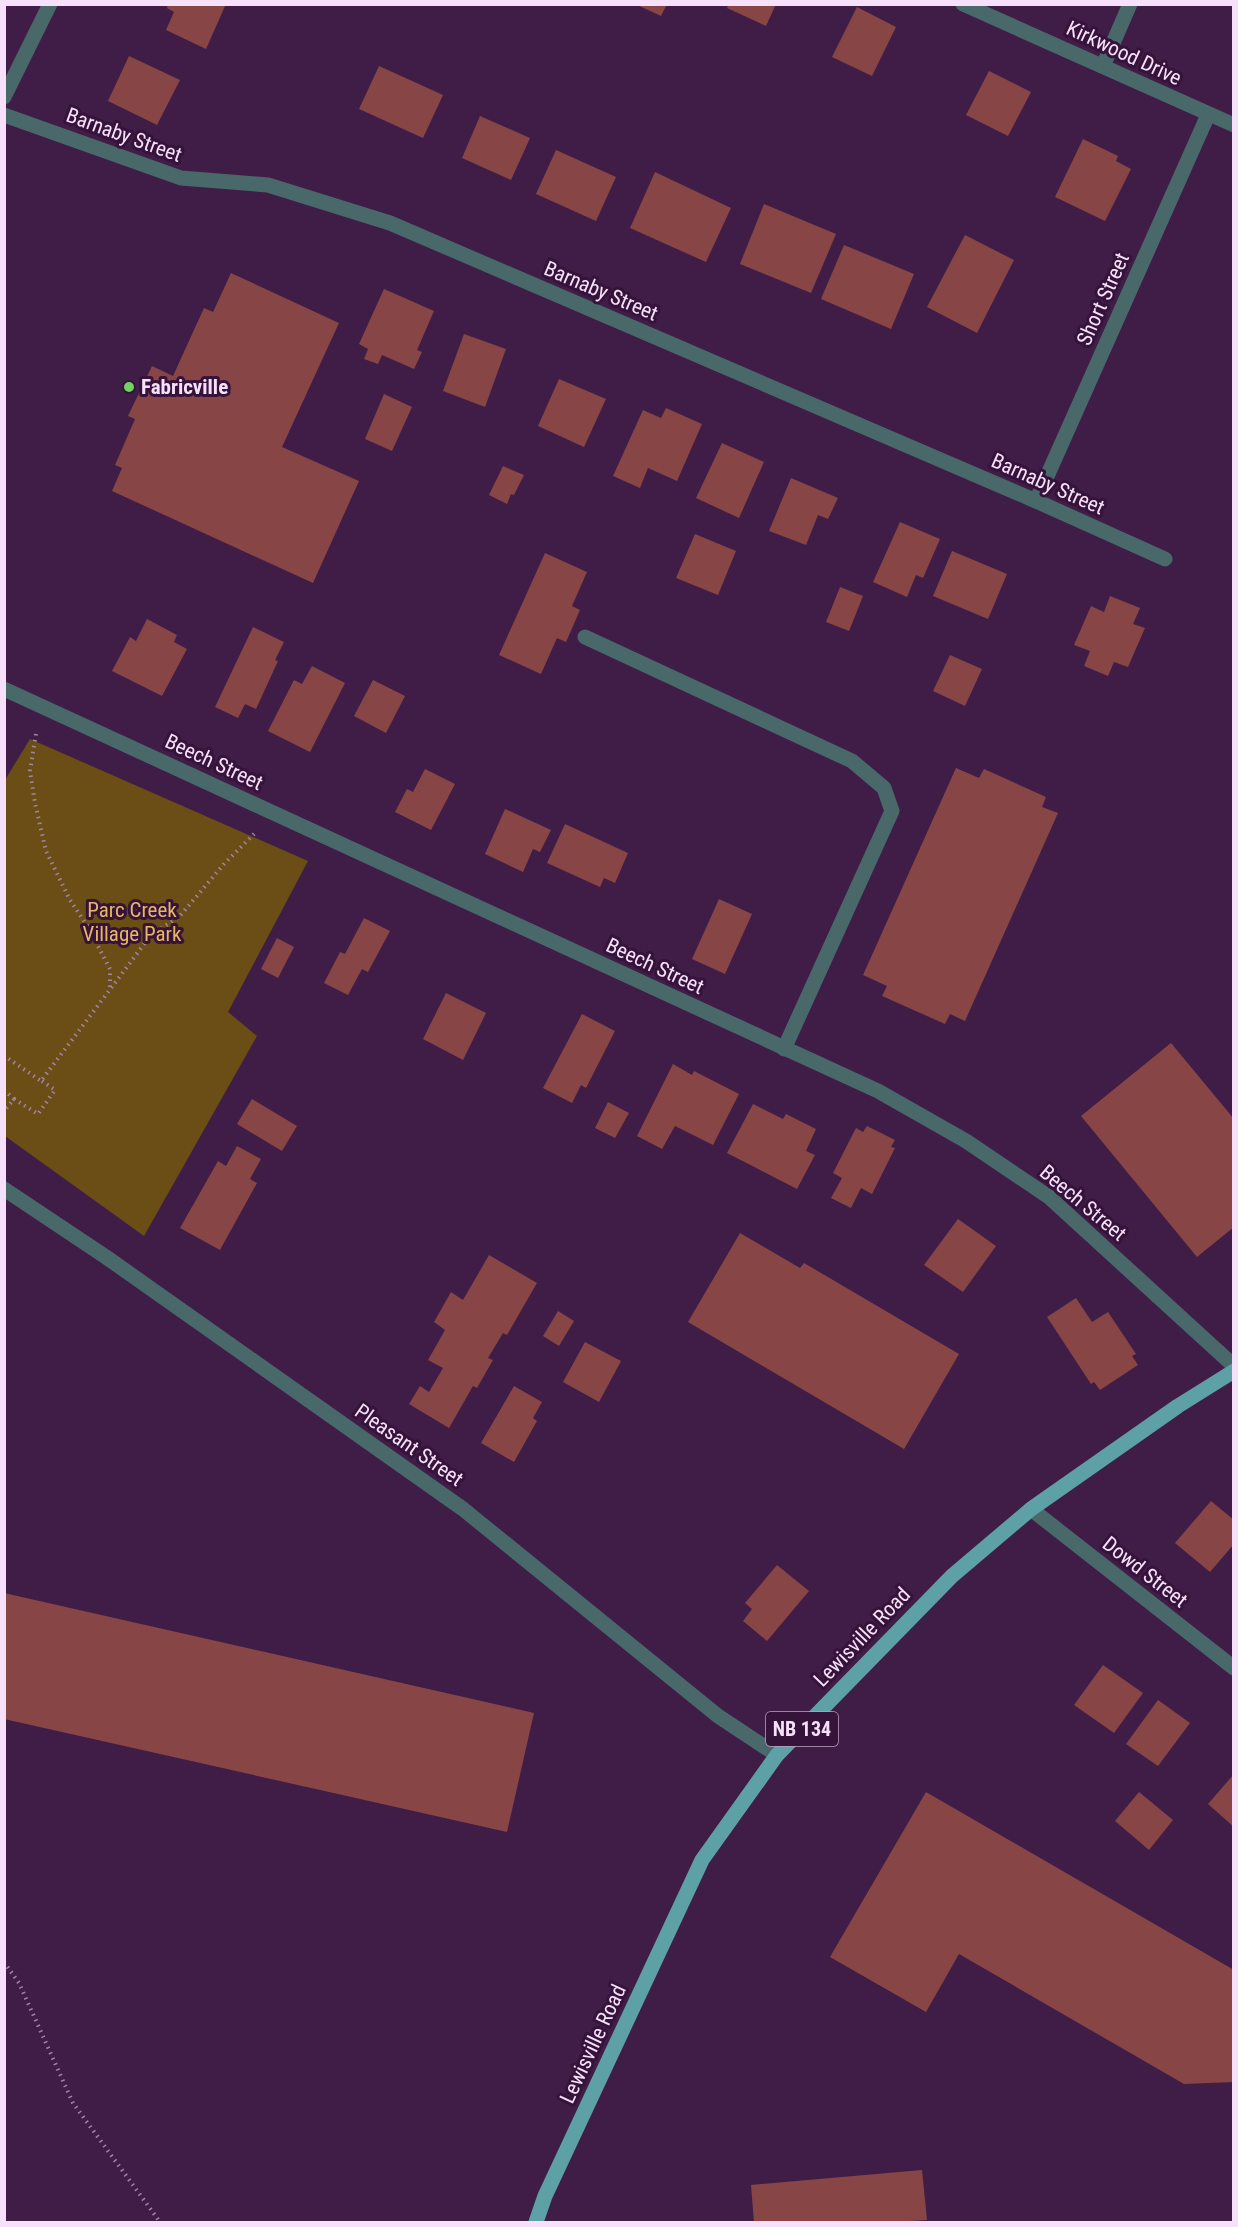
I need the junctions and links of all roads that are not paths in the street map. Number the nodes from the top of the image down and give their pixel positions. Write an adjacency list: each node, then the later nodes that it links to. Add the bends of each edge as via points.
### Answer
1 (50, 4): 5 (street)
2 (963, 4): 4 (street, Kirkwood Drive)
3 (1130, 4): 4 (street)
4 (1103, 66): 7 (street, Kirkwood Drive)
5 (4, 98)
6 (4, 115): 9 (street, Barnaby Street, via 181,178 268,185 390,224)
7 (1208, 115): 8 (street, Kirkwood Drive); 9 (street, Short Street)
8 (1233, 125)
9 (1036, 501): 10 (street, Barnaby Street)
10 (1166, 559)
11 (585, 637): 13 (street, via 852,761 884,788 892,811)
12 (4, 689): 13 (street, Beech Street)
13 (784, 1049): 15 (street, Beech Street, via 878,1091 966,1141 1049,1197)
14 (4, 1189): 18 (street, Pleasant Street, via 463,1509 718,1716)
15 (1233, 1368): 16 (main road, Lewisville Road / NB 134)
16 (1031, 1509): 17 (street, Dowd Street); 18 (main road, Lewisville Road / NB 134, via 952,1576)
17 (1233, 1668)
18 (777, 1755): 19 (main road, Lewisville Road / NB 134, via 702,1860 545,2196)
19 (536, 2223)

